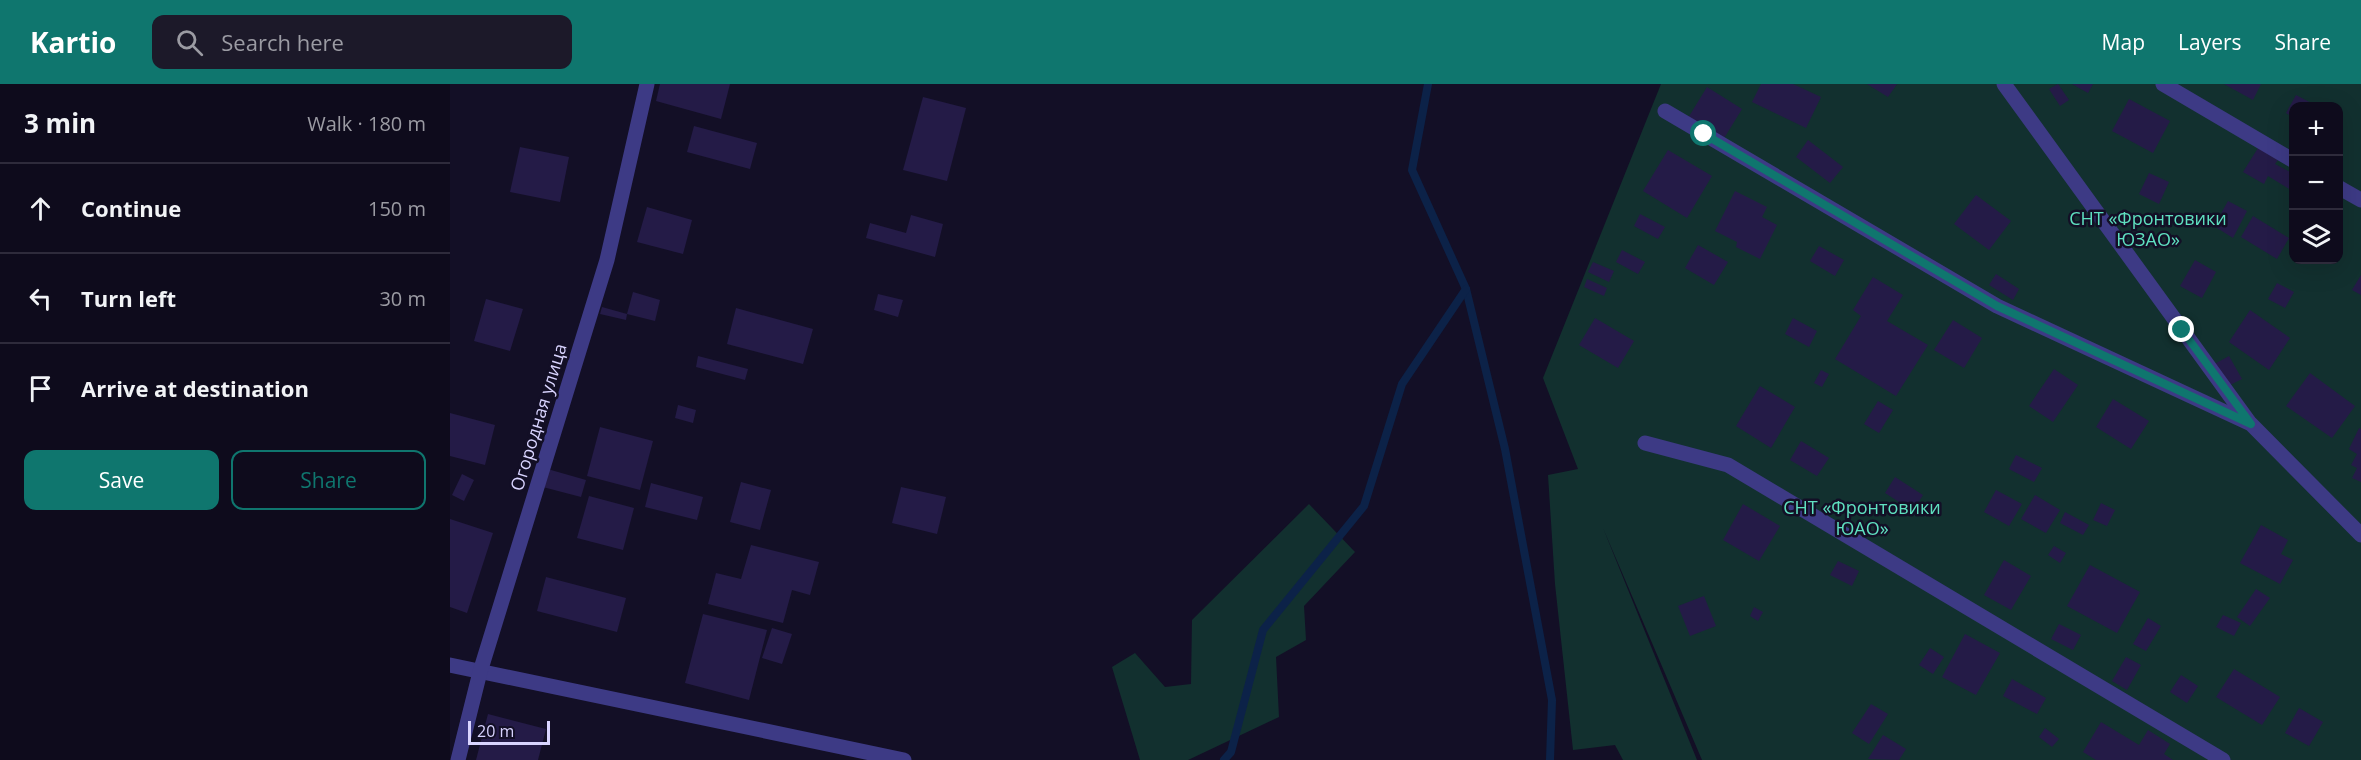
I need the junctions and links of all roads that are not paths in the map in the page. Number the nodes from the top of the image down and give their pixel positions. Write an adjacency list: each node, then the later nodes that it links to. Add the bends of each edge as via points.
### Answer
1 (647, 84): 12 (street, Огородная улица, via 607,260)
2 (2004, 84): 8 (street)
3 (2163, 84): 5 (street)
4 (1665, 111): 8 (street, via 1997,306)
5 (2289, 158)
6 (2343, 190): 7 (street)
7 (2361, 200)
8 (2251, 424): 10 (street)
9 (1645, 443): 15 (street, via 1728,465)
10 (2361, 535)
11 (450, 665): 12 (street)
12 (480, 672): 13 (street, Огородная улица); 14 (street)
13 (458, 760)
14 (904, 760)
15 (2223, 760)

